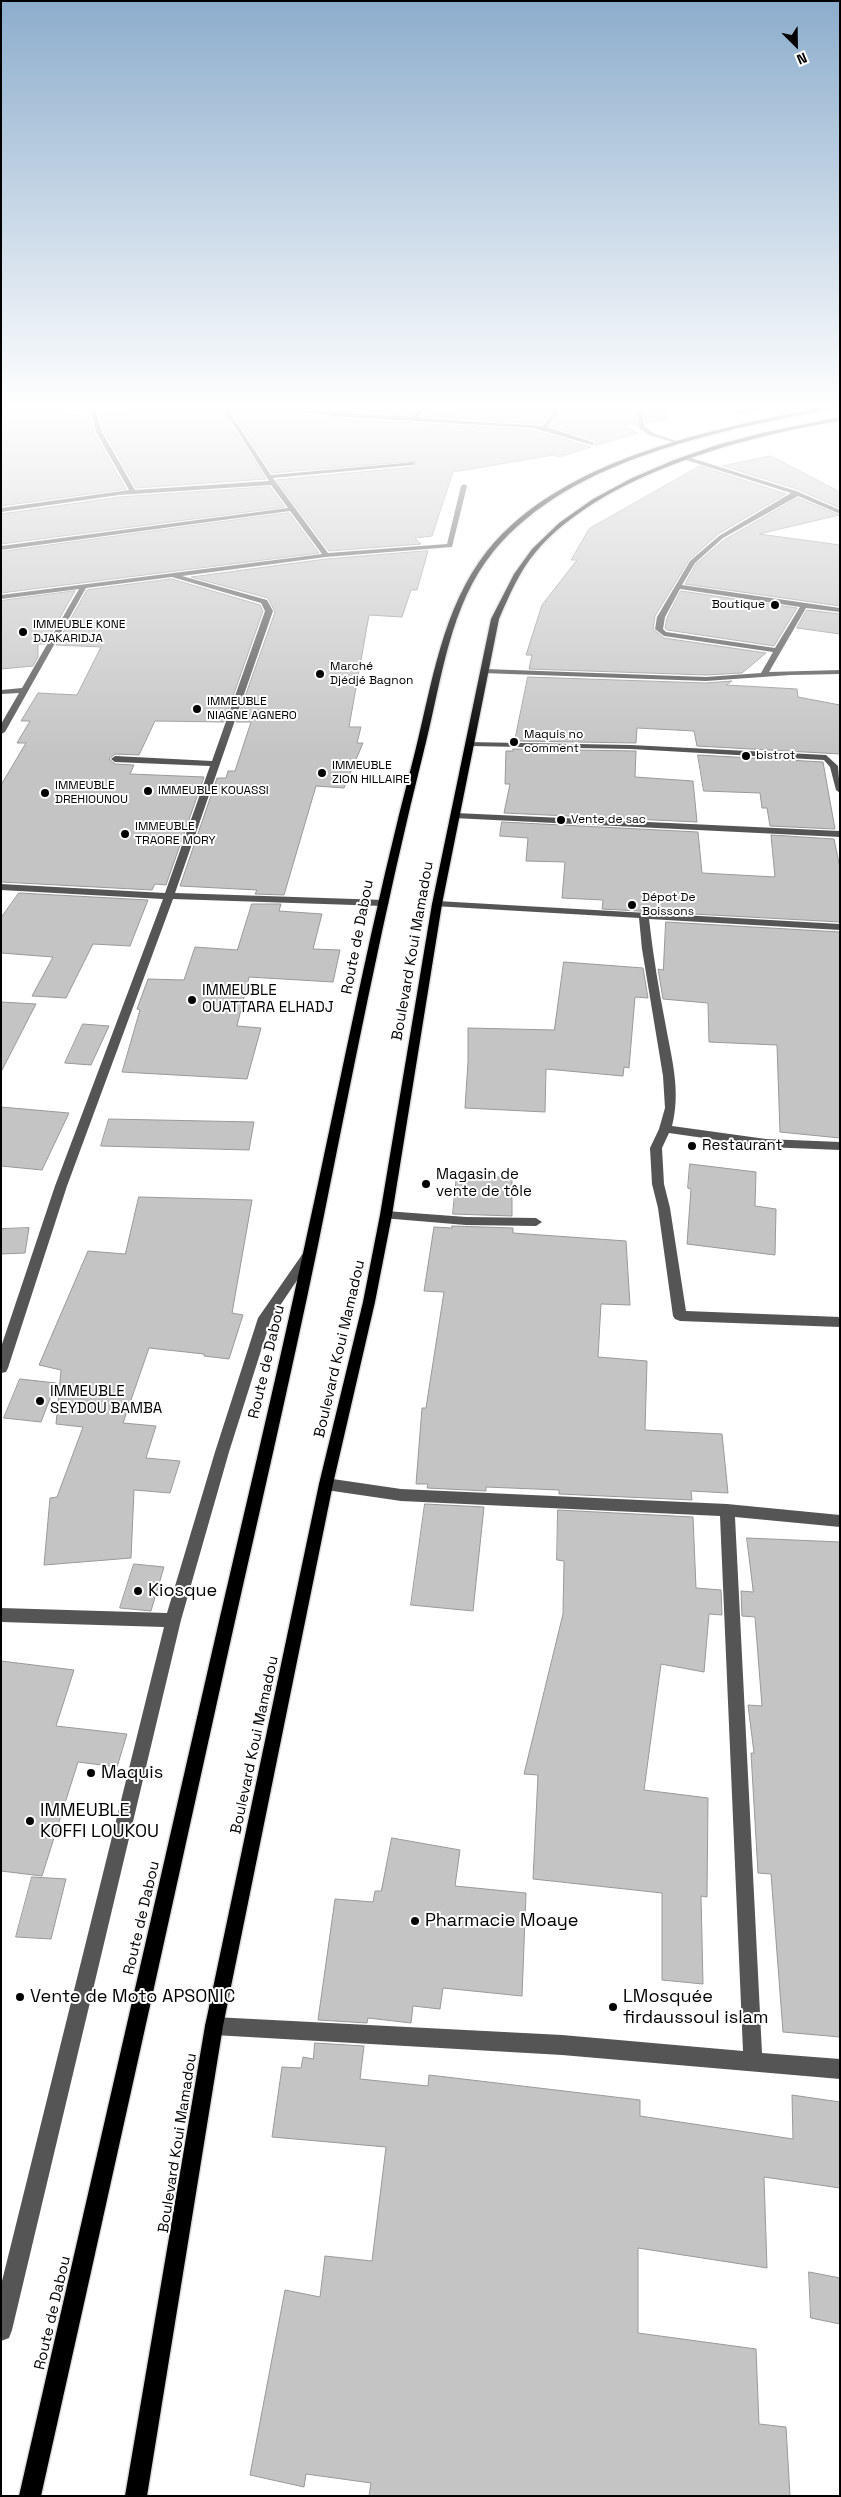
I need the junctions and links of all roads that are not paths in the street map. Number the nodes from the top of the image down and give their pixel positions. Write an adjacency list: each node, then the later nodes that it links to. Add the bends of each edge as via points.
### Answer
1 (198, 522): 7 (street)
2 (301, 522): 8 (street)
3 (456, 522): 8 (street, via 450,546)
4 (522, 522): 31 (main road, Route de Dabou, via 502,539 478,569 460,599 391,861)
5 (563, 522): 16 (main road, Boulevard Koui Mamadou, via 535,550 511,582 495,619)
6 (749, 522): 11 (street, via 721,537 692,562)
7 (1, 548)
8 (326, 555): 9 (street)
9 (176, 576): 10 (street); 25 (street, via 264,602 269,611)
10 (83, 588): 12 (street); 19 (street)
11 (679, 588): 13 (street); 15 (street, via 661,617 659,629 664,634)
12 (1, 597)
13 (804, 606): 14 (street); 15 (street)
14 (840, 610)
15 (778, 651): 18 (street)
16 (486, 671): 18 (street, via 706,678); 22 (main road, Boulevard Koui Mamadou)
17 (840, 672): 18 (street)
18 (764, 674)
19 (25, 690): 20 (street); 21 (street)
20 (1, 692)
21 (1, 732)
22 (470, 744): 24 (street, via 631,747 813,757); 27 (main road, Boulevard Koui Mamadou)
23 (115, 760): 25 (street)
24 (836, 762): 26 (street)
25 (215, 764): 30 (street)
26 (840, 790)
27 (456, 816): 28 (street); 32 (main road, Boulevard Koui Mamadou)
28 (840, 834)
29 (1, 887): 30 (street)
30 (169, 896): 31 (street); 41 (street, via 61,1186)
31 (384, 903): 39 (main road, Route de Dabou)
32 (437, 904): 33 (street); 37 (main road, Boulevard Koui Mamadou)
33 (644, 915): 34 (street); 35 (street, via 669,1076 671,1108)
34 (840, 927)
35 (665, 1130): 36 (street, via 738,1141); 40 (street, via 656,1148 658,1184 680,1316)
36 (840, 1146)
37 (386, 1214): 38 (street, via 466,1221); 42 (main road, Boulevard Koui Mamadou)
38 (536, 1222)
39 (310, 1252): 46 (street, via 265,1318); 51 (main road, Route de Dabou)
40 (840, 1322)
41 (1, 1368)
42 (326, 1484): 43 (street, via 401,1495); 47 (main road, Boulevard Koui Mamadou)
43 (727, 1510): 44 (street); 48 (street)
44 (840, 1521)
45 (1, 1615): 46 (street)
46 (173, 1620): 50 (street)
47 (214, 2026): 48 (street, via 562,2045); 52 (main road, Boulevard Koui Mamadou)
48 (753, 2061): 49 (street)
49 (840, 2069)
50 (1, 2330)
51 (30, 2496)
52 (136, 2496)

